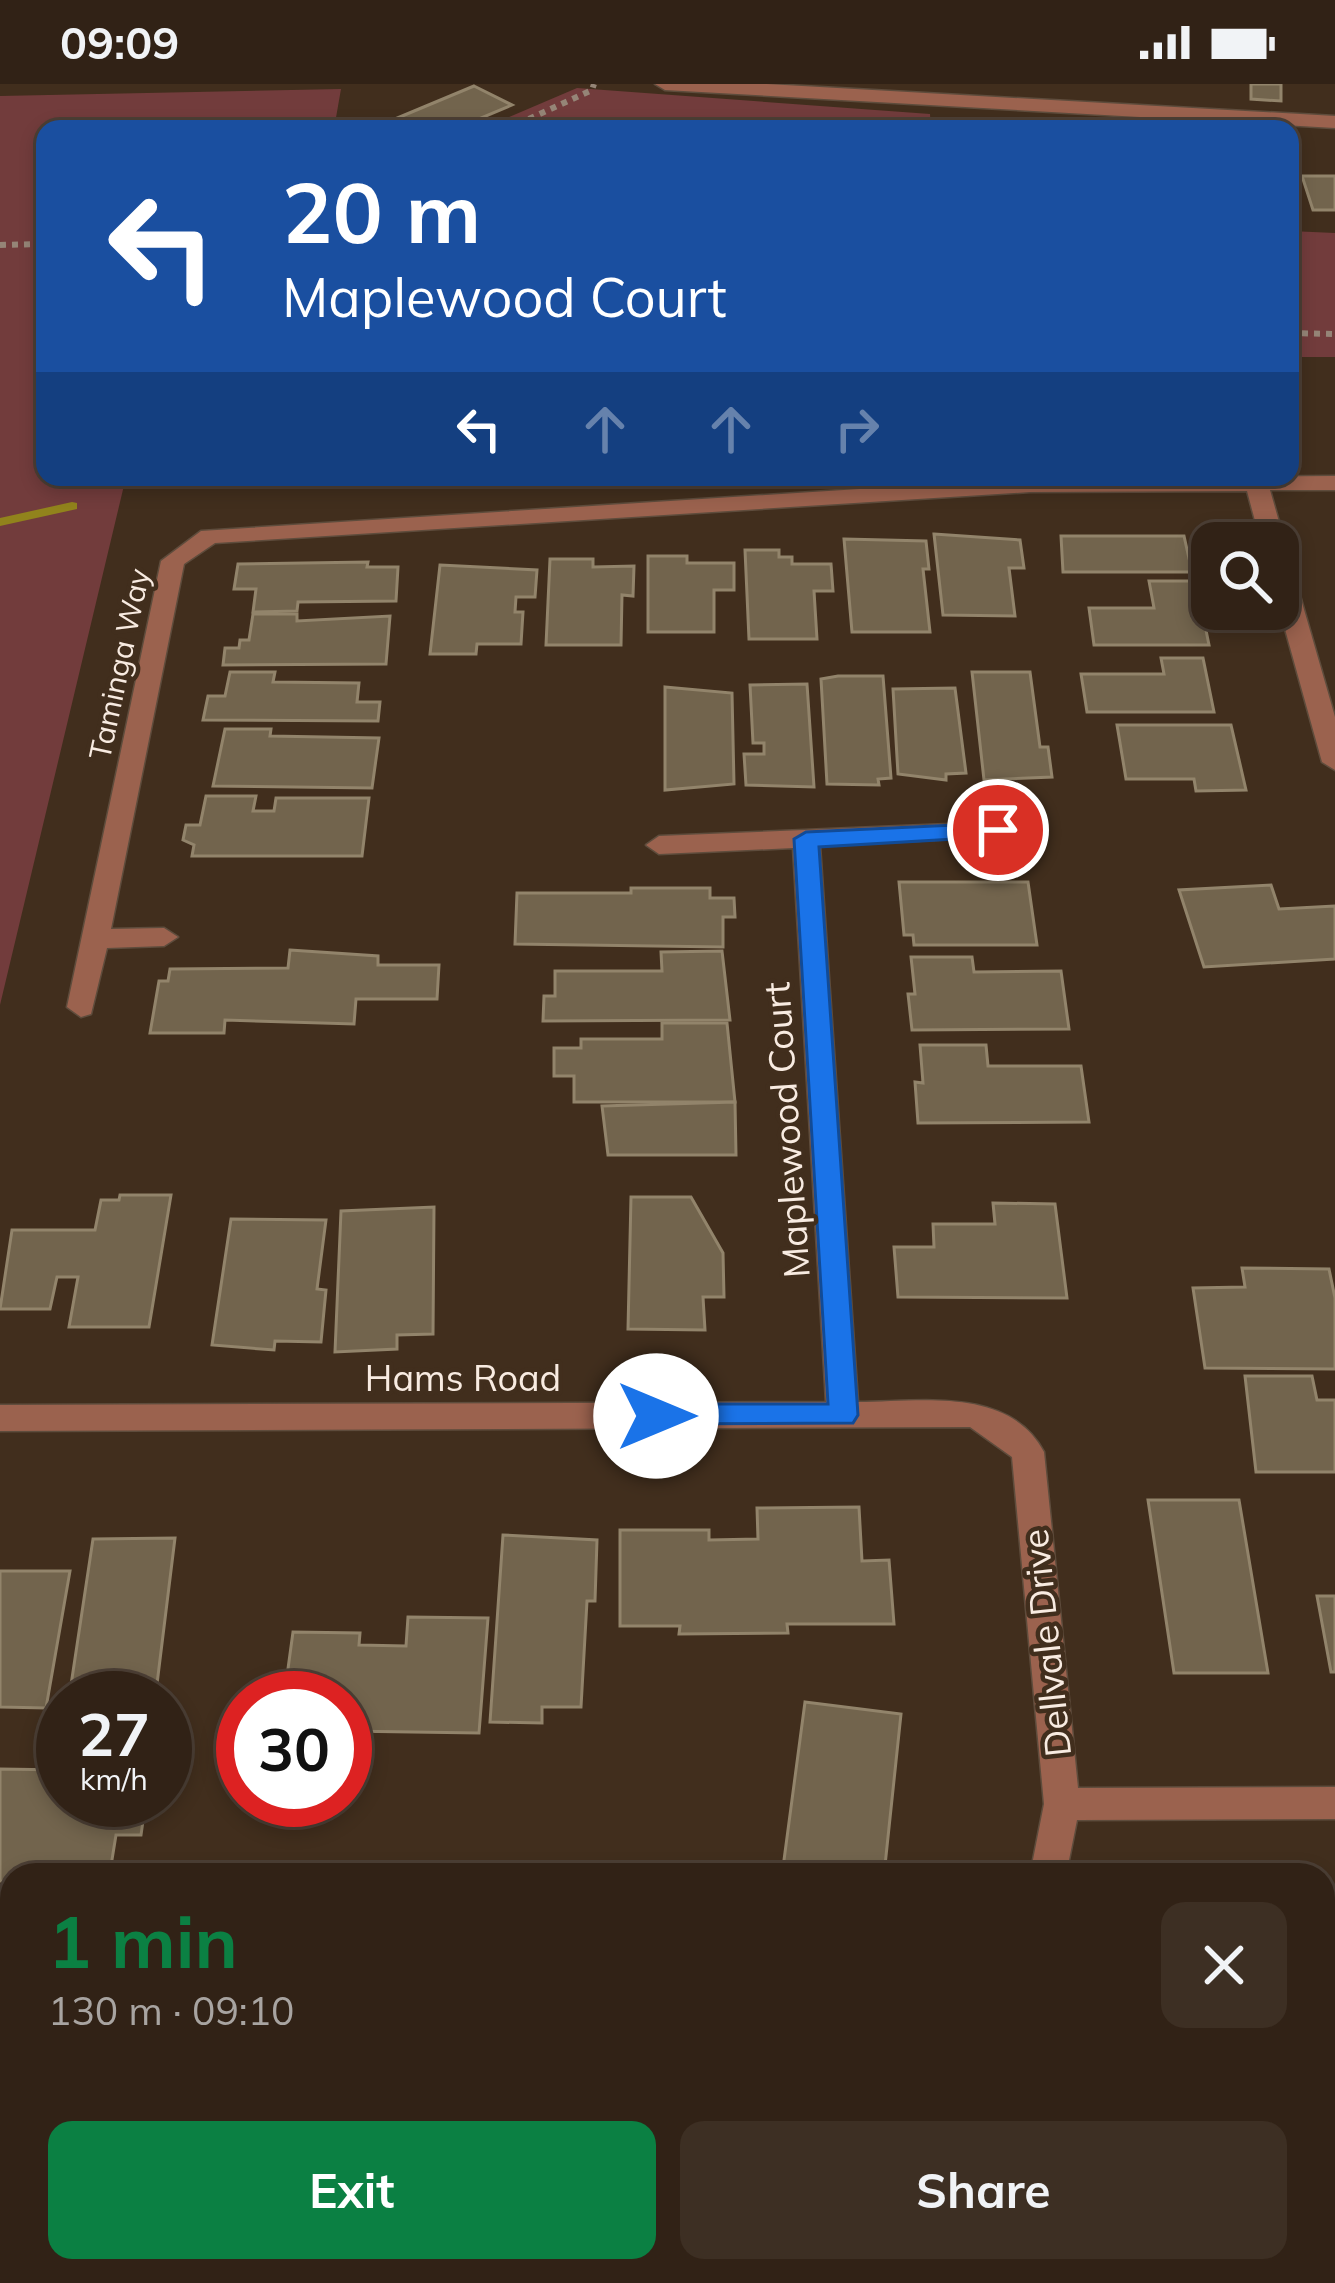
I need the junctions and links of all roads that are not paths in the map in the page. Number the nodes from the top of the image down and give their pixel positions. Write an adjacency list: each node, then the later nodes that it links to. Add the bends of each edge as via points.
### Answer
1 (665, 84): 3 (street)
2 (1092, 84): 3 (street)
3 (1090, 109): 4 (street)
4 (1297, 120)
5 (1299, 120): 6 (street)
6 (1335, 122)
7 (1299, 483): 8 (street, Taminga Way)
8 (1335, 483)
9 (1014, 486): 18 (street, Taminga Way, via 209,536 173,561)
10 (1258, 486): 11 (street)
11 (1267, 522)
12 (1298, 630): 13 (street)
13 (1335, 762)
14 (998, 830): 15 (street)
15 (806, 839): 16 (street); 20 (street, Maplewood Court)
16 (658, 845)
17 (164, 937): 18 (street)
18 (95, 939): 19 (street, Taminga Way)
19 (81, 1007)
20 (843, 1415): 21 (street, Hams Road); 22 (street, Hams Road, via 974,1414)
21 (0, 1418)
22 (995, 1424): 24 (street, Dellvale Drive, via 1028,1452)
23 (1335, 1803): 24 (street)
24 (1062, 1804): 25 (street, Dellvale Drive)
25 (1050, 1863)

